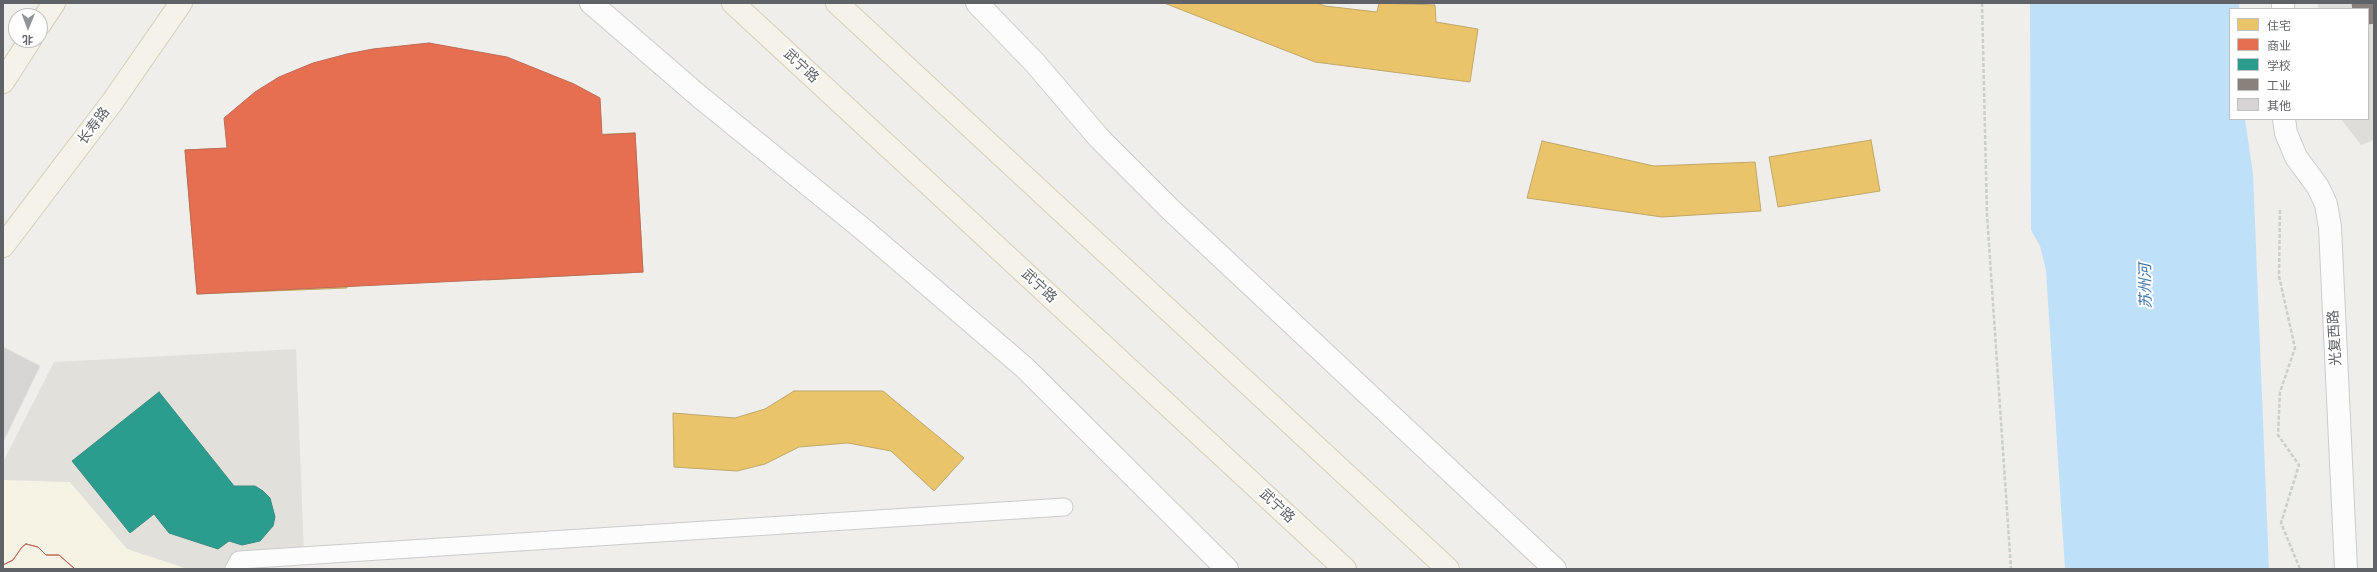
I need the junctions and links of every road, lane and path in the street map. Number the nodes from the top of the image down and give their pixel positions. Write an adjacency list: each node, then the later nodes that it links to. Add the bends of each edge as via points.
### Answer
1 (54, 3): 8 (main road)
2 (181, 3): 13 (main road, 长寿路, via 113,100)
3 (591, 3): 16 (street, via 1025,368)
4 (733, 3): 17 (main road, 武宁路)
5 (837, 3): 18 (main road)
6 (977, 3): 19 (street, via 1035,64 1099,138 1171,210)
7 (1982, 3): 20 (path, via 1987,214)
8 (48, 12)
9 (25, 48): 10 (main road)
10 (3, 82)
11 (2284, 120): 22 (street, 光复西路, via 2286,134 2296,157 2318,187 2326,204 2330,227)
12 (2280, 210): 21 (path, via 2279,276 2295,348 2280,392 2278,435 2299,465 2281,523)
13 (3, 246)
14 (1064, 507): 15 (lane, via 239,560)
15 (234, 569)
16 (1227, 569)
17 (1345, 569)
18 (1448, 569)
19 (1556, 569)
20 (2011, 569)
21 (2300, 569)
22 (2346, 569)

